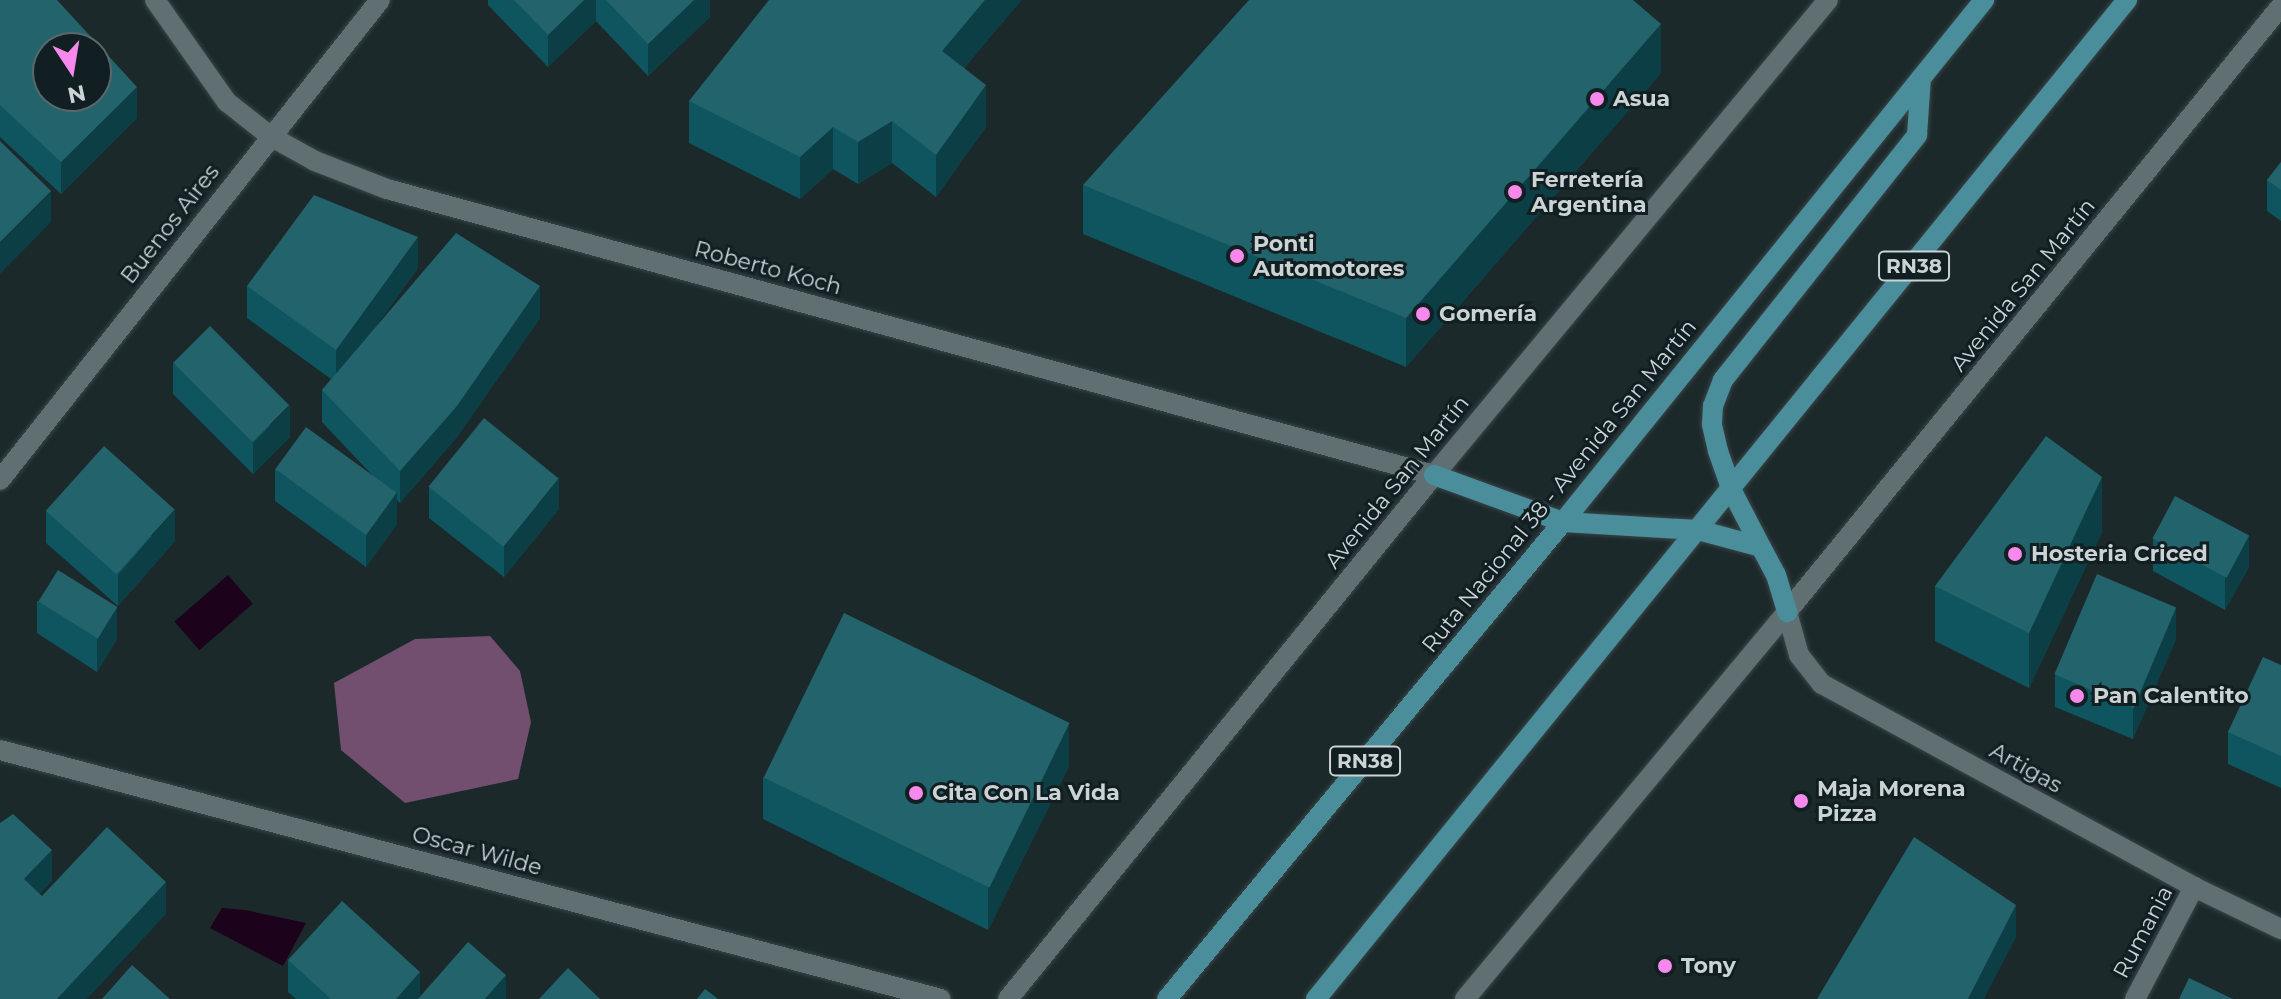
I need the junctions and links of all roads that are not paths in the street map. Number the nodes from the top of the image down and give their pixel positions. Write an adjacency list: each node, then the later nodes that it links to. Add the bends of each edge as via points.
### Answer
1 (155, 0): 8 (street, Roberto Koch, via 227,102)
2 (380, 0): 8 (street, Buenos Aires)
3 (1828, 0): 9 (street, Avenida San Martín)
4 (1984, 0): 7 (main road, Ruta Nacional 38 - Avenida San Martín / RN38)
5 (2127, 0): 11 (main road, RN38)
6 (2281, 6): 15 (street, Avenida San Martín)
7 (1921, 78): 11 (main road, via 1917,135 1723,380 1712,424); 12 (main road, Ruta Nacional 38 - Avenida San Martín / RN38)
8 (270, 136): 9 (street, Roberto Koch, via 315,161 387,189); 10 (street, Buenos Aires)
9 (1434, 475): 12 (main road); 20 (street, Avenida San Martín)
10 (0, 480)
11 (1732, 491): 13 (main road, RN38); 14 (main road)
12 (1563, 522): 13 (main road); 21 (main road, Ruta Nacional 38 - Avenida San Martín / RN38)
13 (1698, 530): 14 (main road); 22 (main road, RN38)
14 (1761, 547): 15 (main road)
15 (1787, 612): 17 (street, Artigas, via 1799,655 1822,684); 23 (street, Avenida San Martín)
16 (0, 750): 19 (street, Oscar Wilde)
17 (2194, 887): 18 (street, Artigas); 24 (street, Rumania)
18 (2281, 929)
19 (941, 999)
20 (1008, 999)
21 (1167, 999)
22 (1316, 999)
23 (1465, 999)
24 (2135, 999)

